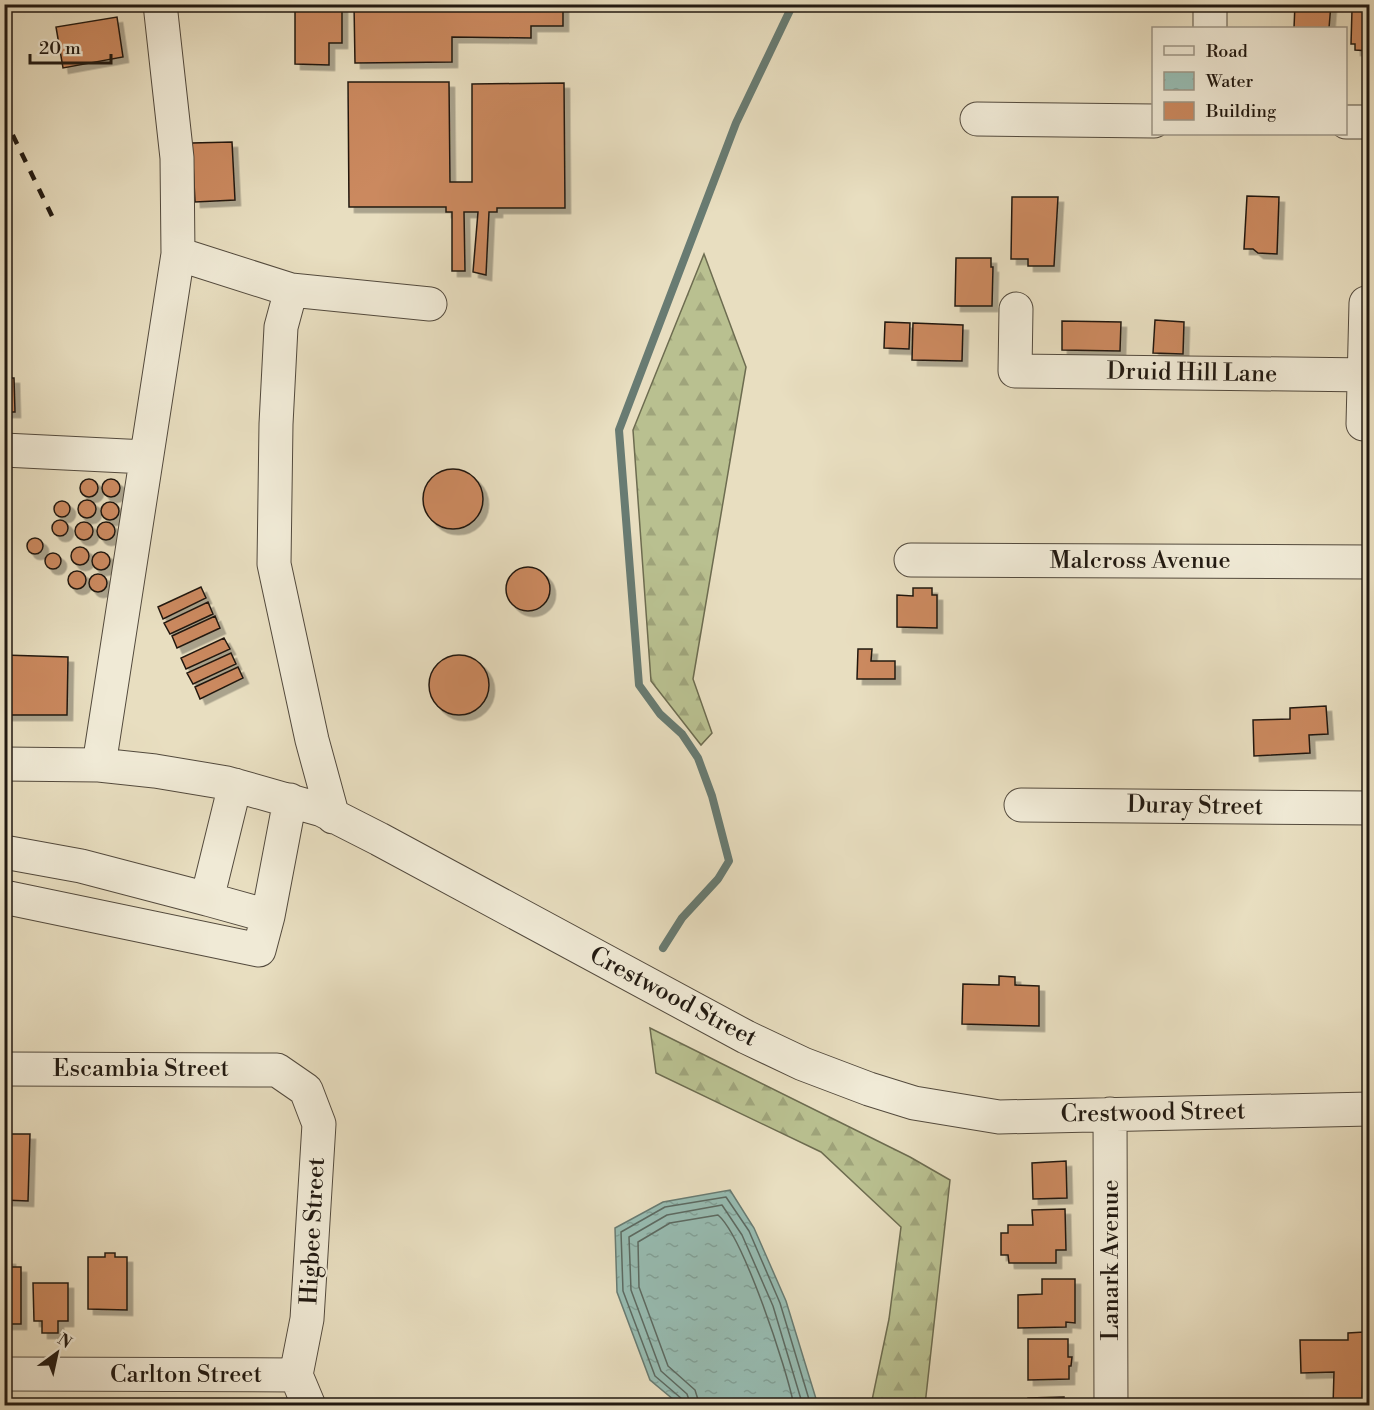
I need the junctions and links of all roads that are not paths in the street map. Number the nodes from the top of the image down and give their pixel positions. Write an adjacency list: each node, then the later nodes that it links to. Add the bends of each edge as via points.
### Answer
1 (160, 4): 8 (street, via 177,158)
2 (1210, 4): 3 (street)
3 (1210, 27)
4 (977, 119): 5 (street)
5 (1152, 121)
6 (1347, 122): 7 (street)
7 (1370, 122)
8 (178, 254): 9 (street); 16 (street)
9 (291, 290): 11 (street); 25 (street, via 281,327 274,564 312,740)
10 (1366, 303): 13 (street)
11 (430, 304)
12 (1016, 309): 13 (street, Druid Hill Lane, via 1015,371)
13 (1367, 375): 14 (street)
14 (1363, 424)
15 (4, 450): 16 (street)
16 (147, 454): 20 (street)
17 (911, 560): 18 (street, Malcross Avenue)
18 (1370, 562)
19 (4, 764): 20 (street, Crestwood Street)
20 (99, 765): 21 (street, Crestwood Street)
21 (234, 785): 22 (street, Crestwood Street); 28 (street)
22 (290, 801): 25 (street, Crestwood Street); 29 (street)
23 (1021, 805): 24 (street, Duray Street)
24 (1370, 808)
25 (333, 816): 33 (street, Crestwood Street, via 803,1064 914,1103 999,1117)
26 (4, 852): 28 (street, via 81,866)
27 (4, 897): 29 (street, via 259,950)
28 (207, 899): 29 (street)
29 (267, 916)
30 (4, 1068): 31 (street, Escambia Street)
31 (277, 1070): 35 (street, Higbee Street, via 306,1090 319,1124 307,1319)
32 (1370, 1109): 33 (street, Crestwood Street)
33 (1110, 1114): 37 (street, Lanark Avenue)
34 (4, 1374): 35 (street, Carlton Street)
35 (296, 1375): 36 (street)
36 (309, 1406)
37 (1111, 1406)

